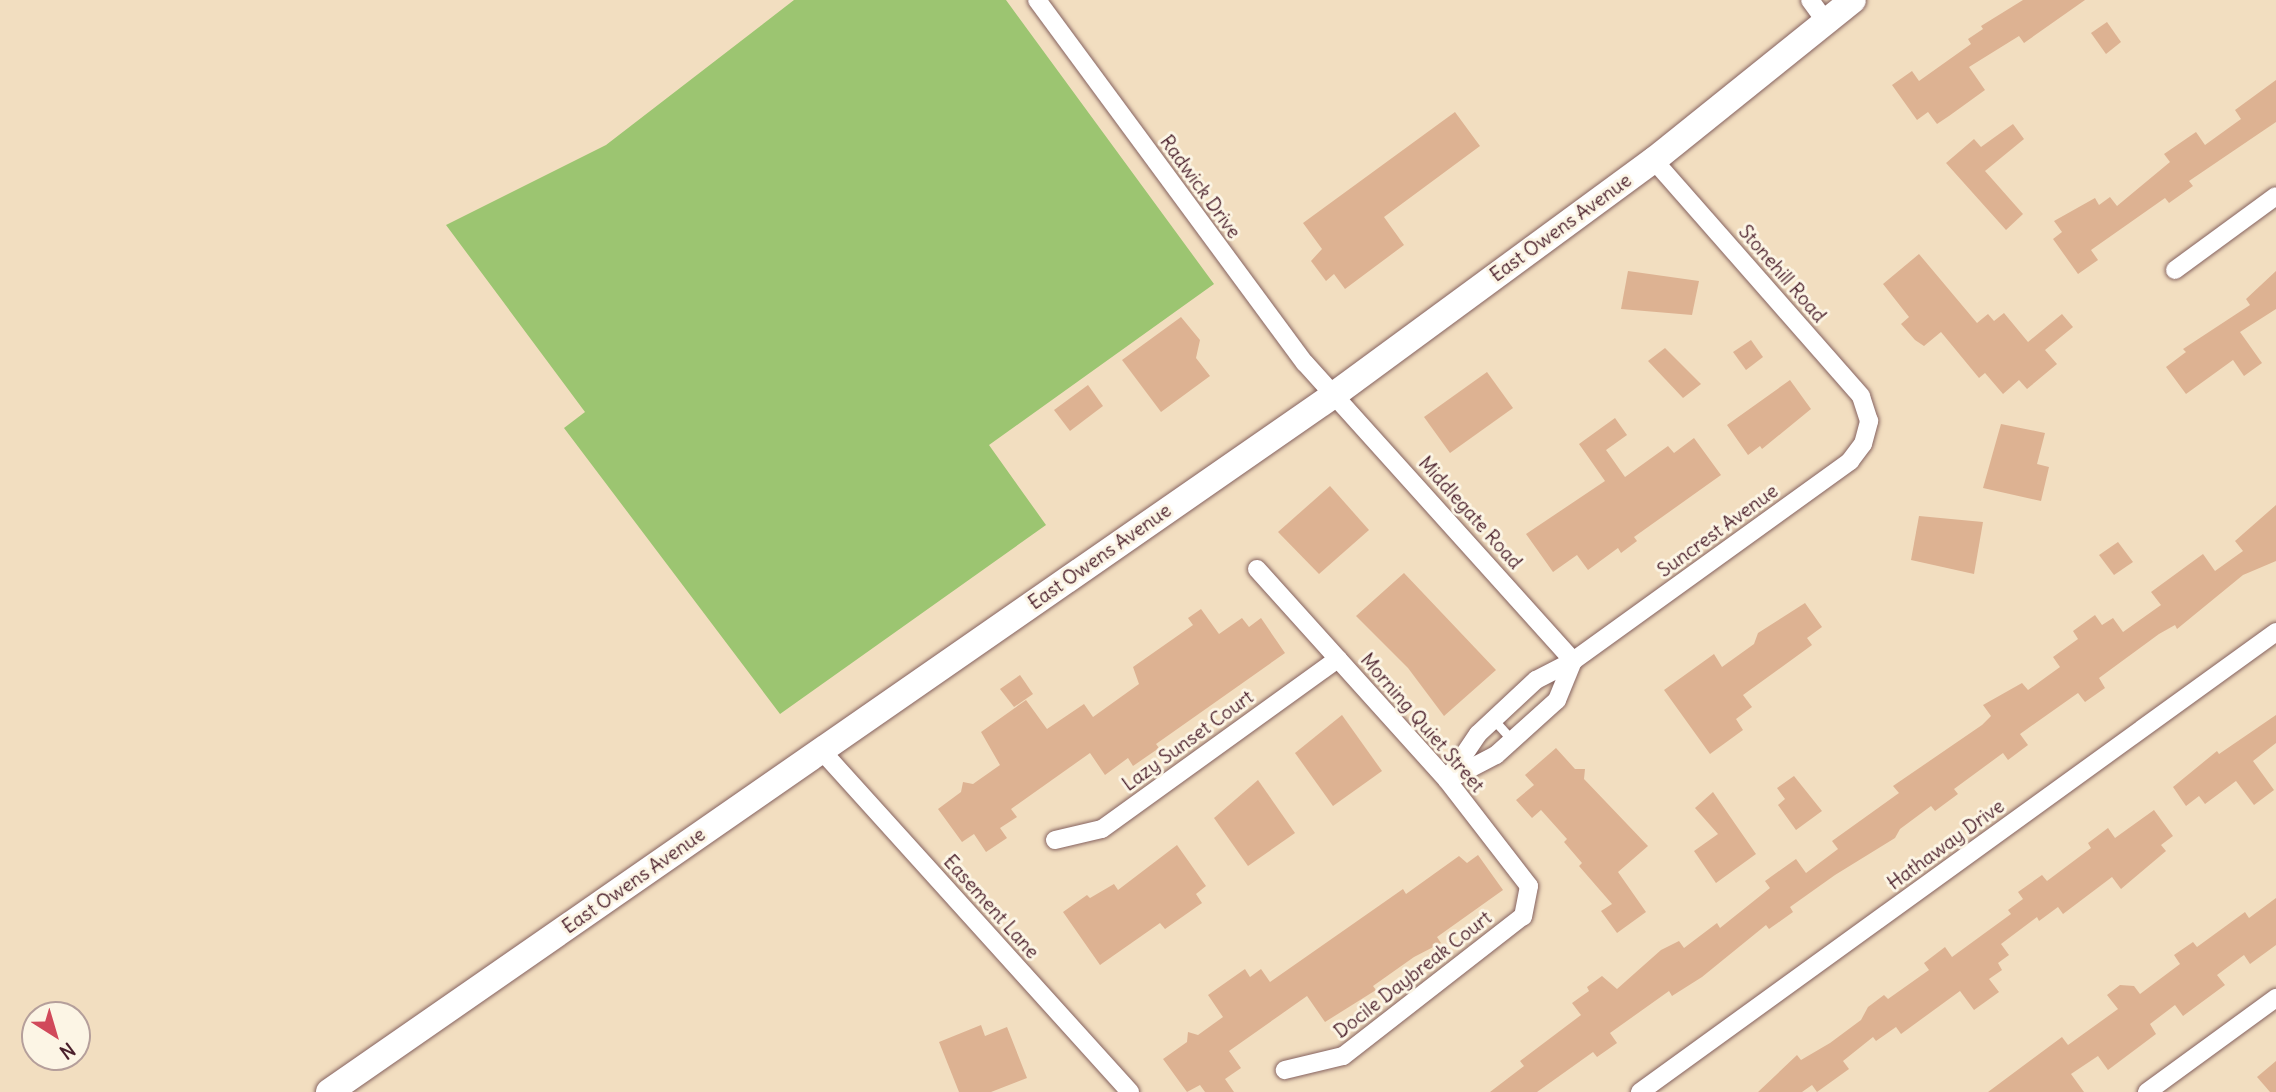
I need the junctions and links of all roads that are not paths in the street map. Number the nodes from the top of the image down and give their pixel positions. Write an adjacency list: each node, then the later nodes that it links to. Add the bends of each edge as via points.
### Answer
1 (1037, 0): 7 (street, Radwick Drive, via 1305,363)
2 (1853, 0): 3 (street, East Owens Avenue)
3 (1818, 10): 4 (street, East Owens Avenue)
4 (1654, 160): 7 (street, East Owens Avenue); 8 (street, Stonehill Road, via 1861,396)
5 (2276, 196): 6 (street)
6 (2175, 270)
7 (1335, 394): 12 (street, Middlegate Road); 15 (street, East Owens Avenue)
8 (1869, 421): 12 (street, Suncrest Avenue, via 1863,444 1850,461)
9 (1257, 569): 11 (street, Morning Quiet Street)
10 (2276, 632): 23 (street, Hathaway Drive)
11 (1338, 659): 16 (street, Morning Quiet Street); 17 (street, Lazy Sunset Court, via 1102,829)
12 (1573, 661): 13 (street, Suncrest Avenue, via 1536,680); 14 (street, via 1557,700)
13 (1494, 720): 14 (lane); 16 (street, Suncrest Avenue, via 1478,734)
14 (1512, 740): 16 (street, via 1496,755)
15 (821, 750): 21 (street, East Owens Avenue); 22 (street, Easement Lane)
16 (1447, 780): 18 (street, Morning Quiet Street, via 1529,886)
17 (1055, 840)
18 (1523, 916): 20 (street, Docile Daybreak Court, via 1343,1056)
19 (2276, 998): 24 (street)
20 (1285, 1070)
21 (329, 1092)
22 (1130, 1092)
23 (1640, 1092)
24 (2147, 1092)

